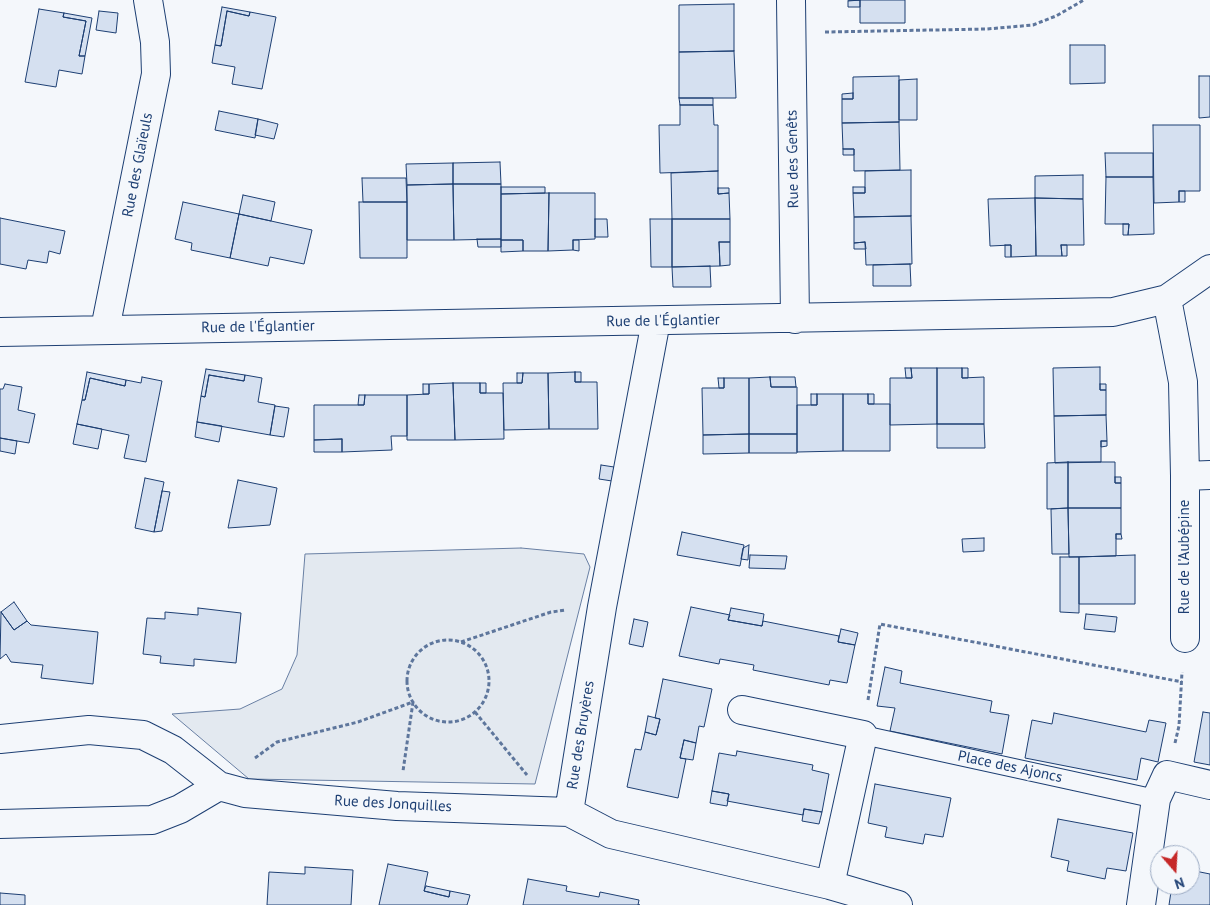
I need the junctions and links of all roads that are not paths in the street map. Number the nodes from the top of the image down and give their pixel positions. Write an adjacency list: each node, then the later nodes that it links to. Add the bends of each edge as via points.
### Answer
1 (148, 0): 7 (street, Rue des Glaïeuls, via 156,74)
2 (791, 0): 5 (street, Rue des Genêts)
3 (1210, 269): 4 (street, Rue de l'Églantier)
4 (1167, 299): 5 (street, Rue de l'Églantier, via 1113,312); 9 (street, Rue de l'Aubépine)
5 (795, 319): 6 (street, Rue de l'Églantier)
6 (656, 321): 7 (street, Rue de l'Églantier); 17 (street, Rue des Bruyères, via 602,607)
7 (105, 329): 8 (street, Rue de l'Églantier)
8 (0, 332)
9 (1198, 475): 10 (street, Rue de l'Aubépine)
10 (1185, 638)
11 (742, 710): 12 (street)
12 (863, 735): 16 (lane, Place des Ajoncs); 19 (street)
13 (0, 739): 15 (street, Rue des Jonquilles, via 89,730 142,735 173,750)
14 (1210, 785): 16 (street)
15 (219, 786): 17 (street, Rue des Jonquilles, via 246,793 397,806); 18 (street, via 180,810 152,820)
16 (1162, 787): 21 (street)
17 (569, 812): 19 (street, via 611,834)
18 (0, 824)
19 (830, 886): 20 (street)
20 (898, 905)
21 (1141, 905)

